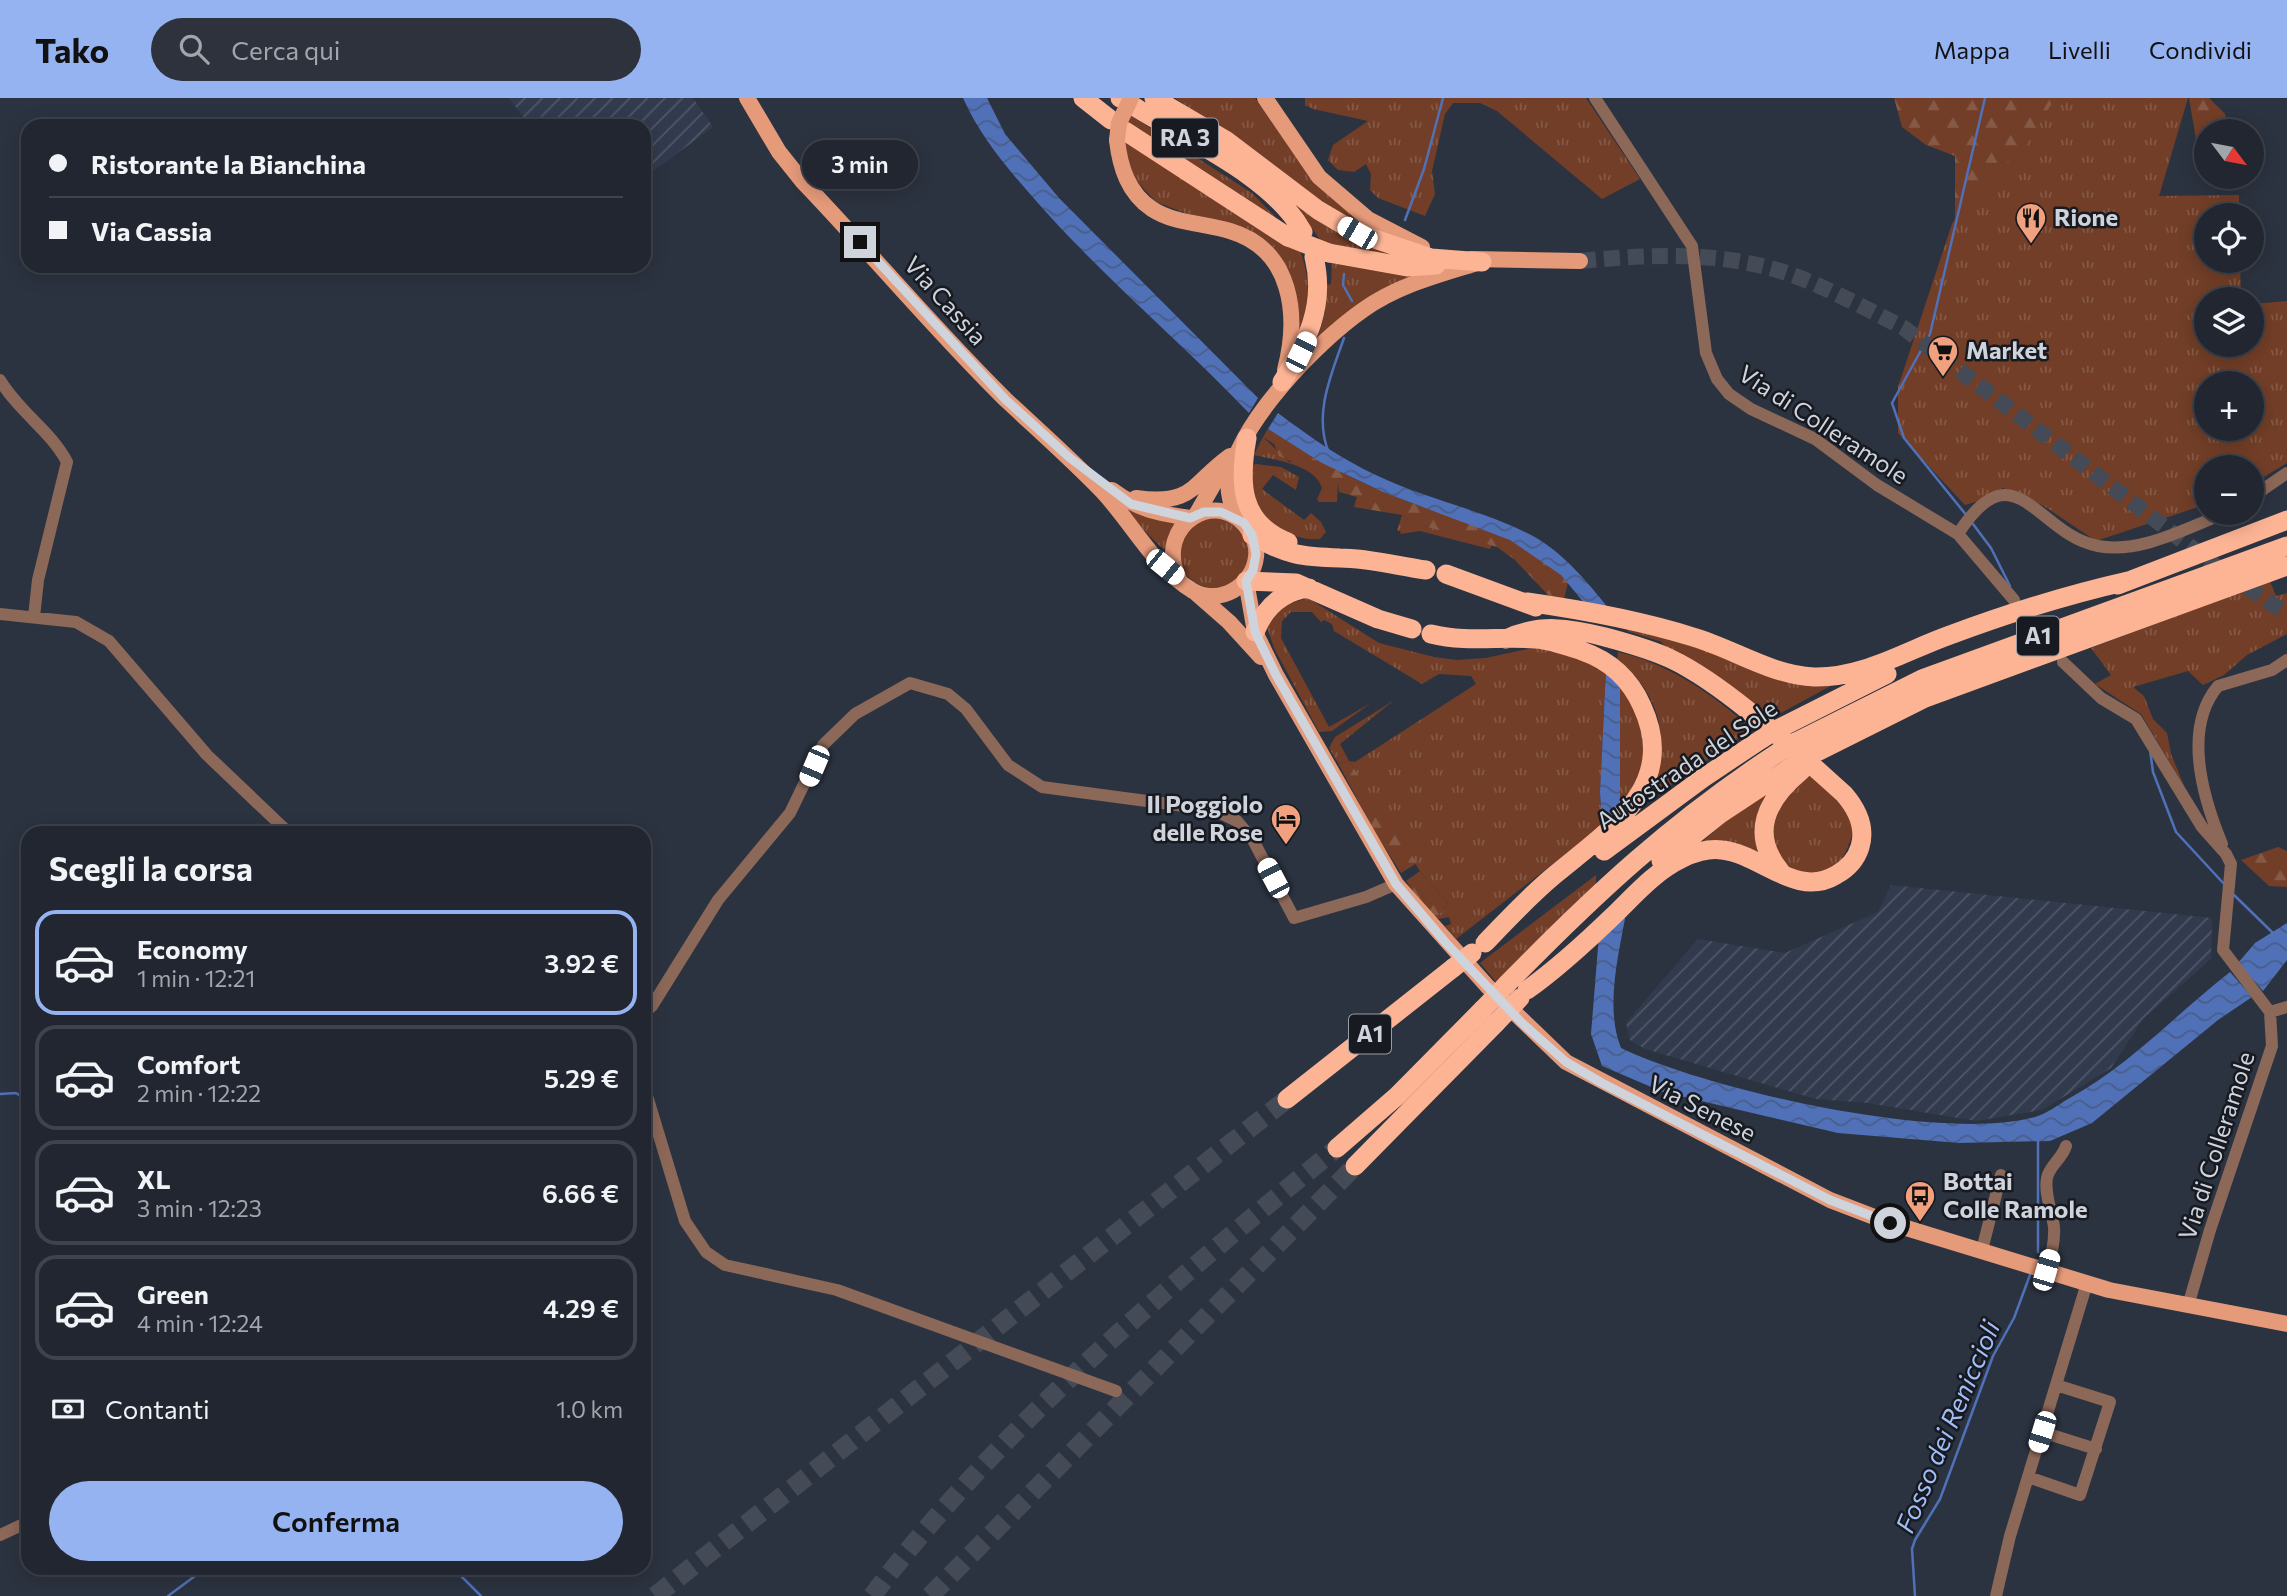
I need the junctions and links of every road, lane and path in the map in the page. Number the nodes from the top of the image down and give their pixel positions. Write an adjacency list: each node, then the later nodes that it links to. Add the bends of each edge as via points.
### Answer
1 (747, 98): 16 (main road, Via Cassia, via 803,182 979,372)
2 (1083, 98): 7 (highway)
3 (1154, 98): 11 (highway, via 1227,141 1318,210 1357,233 1431,258)
4 (1265, 98): 11 (main road, via 1305,159 1343,200 1394,235 1434,251)
5 (1595, 98): 24 (street, Via di Colleramole, via 1692,246 1706,353 1729,394 1815,439 1877,485)
6 (1127, 100): 7 (main road, bridge); 8 (highway, RA 3, via 1273,195 1296,219)
7 (1118, 130): 8 (highway); 13 (main road, via 1123,172 1142,201 1167,216 1233,232 1254,243 1274,263 1293,311)
8 (1296, 234): 9 (highway, bridge)
9 (1321, 255): 11 (highway, via 1407,267); 13 (highway, via 1314,320)
10 (1580, 261): 11 (main road)
11 (1482, 262): 13 (main road, via 1404,287 1363,309)
12 (0, 380): 39 (street, via 14,403 67,462)
13 (1282, 382): 14 (main road)
14 (1247, 438): 15 (main road); 21 (main road, via 1228,482); 27 (highway, via 1241,484 1251,511 1284,540)
15 (1230, 456): 19 (main road, via 1191,492 1154,501); 20 (main road)
16 (1070, 458): 19 (main road, Via Cassia); 31 (main road, Via Cassia)
17 (2287, 473): 18 (street)
18 (2264, 489)
19 (1118, 494): 20 (main road, Via Cassia, via 1146,510)
20 (1193, 516): 21 (main road, Via Cassia, via 1217,511); 31 (main road, via 1174,540 1173,566)
21 (1236, 517): 25 (main road)
22 (2287, 520): 33 (highway, Autostrada del Sole / A1)
23 (2194, 525): 24 (street, via 2143,544 2097,546 2019,499 2001,495 1985,499)
24 (1958, 534): 36 (street, Via di Colleramole)
25 (1252, 535): 27 (highway, via 1295,554 1322,560); 32 (main road, via 1256,554)
26 (2287, 546): 53 (highway, Autostrada del Sole / A1, via 1922,679 1787,747 1709,799 1643,851 1582,908)
27 (1339, 558): 29 (highway)
28 (2287, 566): 46 (highway, A1, via 1925,698)
29 (1426, 570)
30 (1446, 574): 37 (highway)
31 (1179, 579): 35 (main road, Via Cassia)
32 (1246, 581): 34 (highway); 35 (main road, via 1221,596); 41 (main road, Via Senese)
33 (2127, 582): 37 (highway, via 2032,604 1874,667 1836,676 1787,673 1693,636); 48 (highway, Autostrada del Sole / A1, bridge, via 1911,663 1780,728)
34 (1313, 588): 41 (highway, via 1277,600); 42 (highway, via 1363,613 1421,631 1467,640)
35 (1192, 591): 45 (main road, Via Senese, via 1229,622)
36 (2014, 600)
37 (1527, 602): 40 (highway)
38 (0, 614): 39 (street)
39 (33, 617): 47 (street, via 76,622 109,640 207,755)
40 (1556, 623): 42 (highway); 50 (highway, via 1670,659 1708,682 1840,790 1854,807 1862,837 1858,852 1838,874 1820,881 1807,883)
41 (1255, 632): 45 (main road, Via Senese)
42 (1506, 639): 48 (highway, via 1549,641 1605,661 1629,682 1647,715 1651,767 1631,807)
43 (2287, 660): 49 (street, via 2273,670 2218,685 2206,708 2200,732 2200,776)
44 (2063, 662): 49 (street, via 2101,698 2136,719 2202,827)
45 (1276, 675): 51 (main road, Via Senese)
46 (1806, 763): 50 (highway, via 1783,789 1764,823 1765,849); 52 (highway, A1, via 1720,814)
47 (282, 826)
48 (1591, 854): 58 (highway, Autostrada del Sole / A1, bridge)
49 (2227, 854): 56 (street, via 2231,864 2223,950)
50 (1784, 876): 52 (highway, via 1741,855 1707,850 1672,864)
51 (1396, 884): 54 (street, via 1294,918 1253,840 1237,821 1214,810 1042,787 1008,765 966,709 948,694 910,683 855,714 823,745 790,813 718,900); 64 (main road, Via Senese, via 1488,987 1566,1062 1830,1200)
52 (1636, 888): 53 (highway, via 1579,944)
53 (1518, 991): 57 (highway, Autostrada del Sole / A1, bridge)
54 (651, 1007)
55 (2287, 1007): 56 (street)
56 (2270, 1012): 67 (street, Via di Colleramole, via 2272,1046)
57 (1490, 1016): 61 (highway, Autostrada del Sole / A1); 62 (highway, Autostrada del Sole / A1)
58 (1287, 1099)
59 (651, 1109): 70 (street, via 685,1221 706,1252 724,1265 837,1290)
60 (2066, 1146): 65 (street, via 2046,1183 2054,1227)
61 (1337, 1148)
62 (1355, 1166)
63 (2001, 1175): 64 (street)
64 (1982, 1250): 65 (main road, Via Senese)
65 (2046, 1270): 66 (main road, Via Senese)
66 (2087, 1283): 67 (main road, Via Senese); 69 (street)
67 (2188, 1307): 68 (main road, Via Senese)
68 (2287, 1324)
69 (2056, 1385): 71 (street); 72 (street, via 2110,1402)
70 (1116, 1391)
71 (2042, 1432): 72 (street); 73 (street)
72 (2096, 1449): 73 (street, via 2080,1494)
73 (2028, 1476): 76 (street)
74 (21, 1525): 75 (street)
75 (0, 1535)
76 (1996, 1596)

